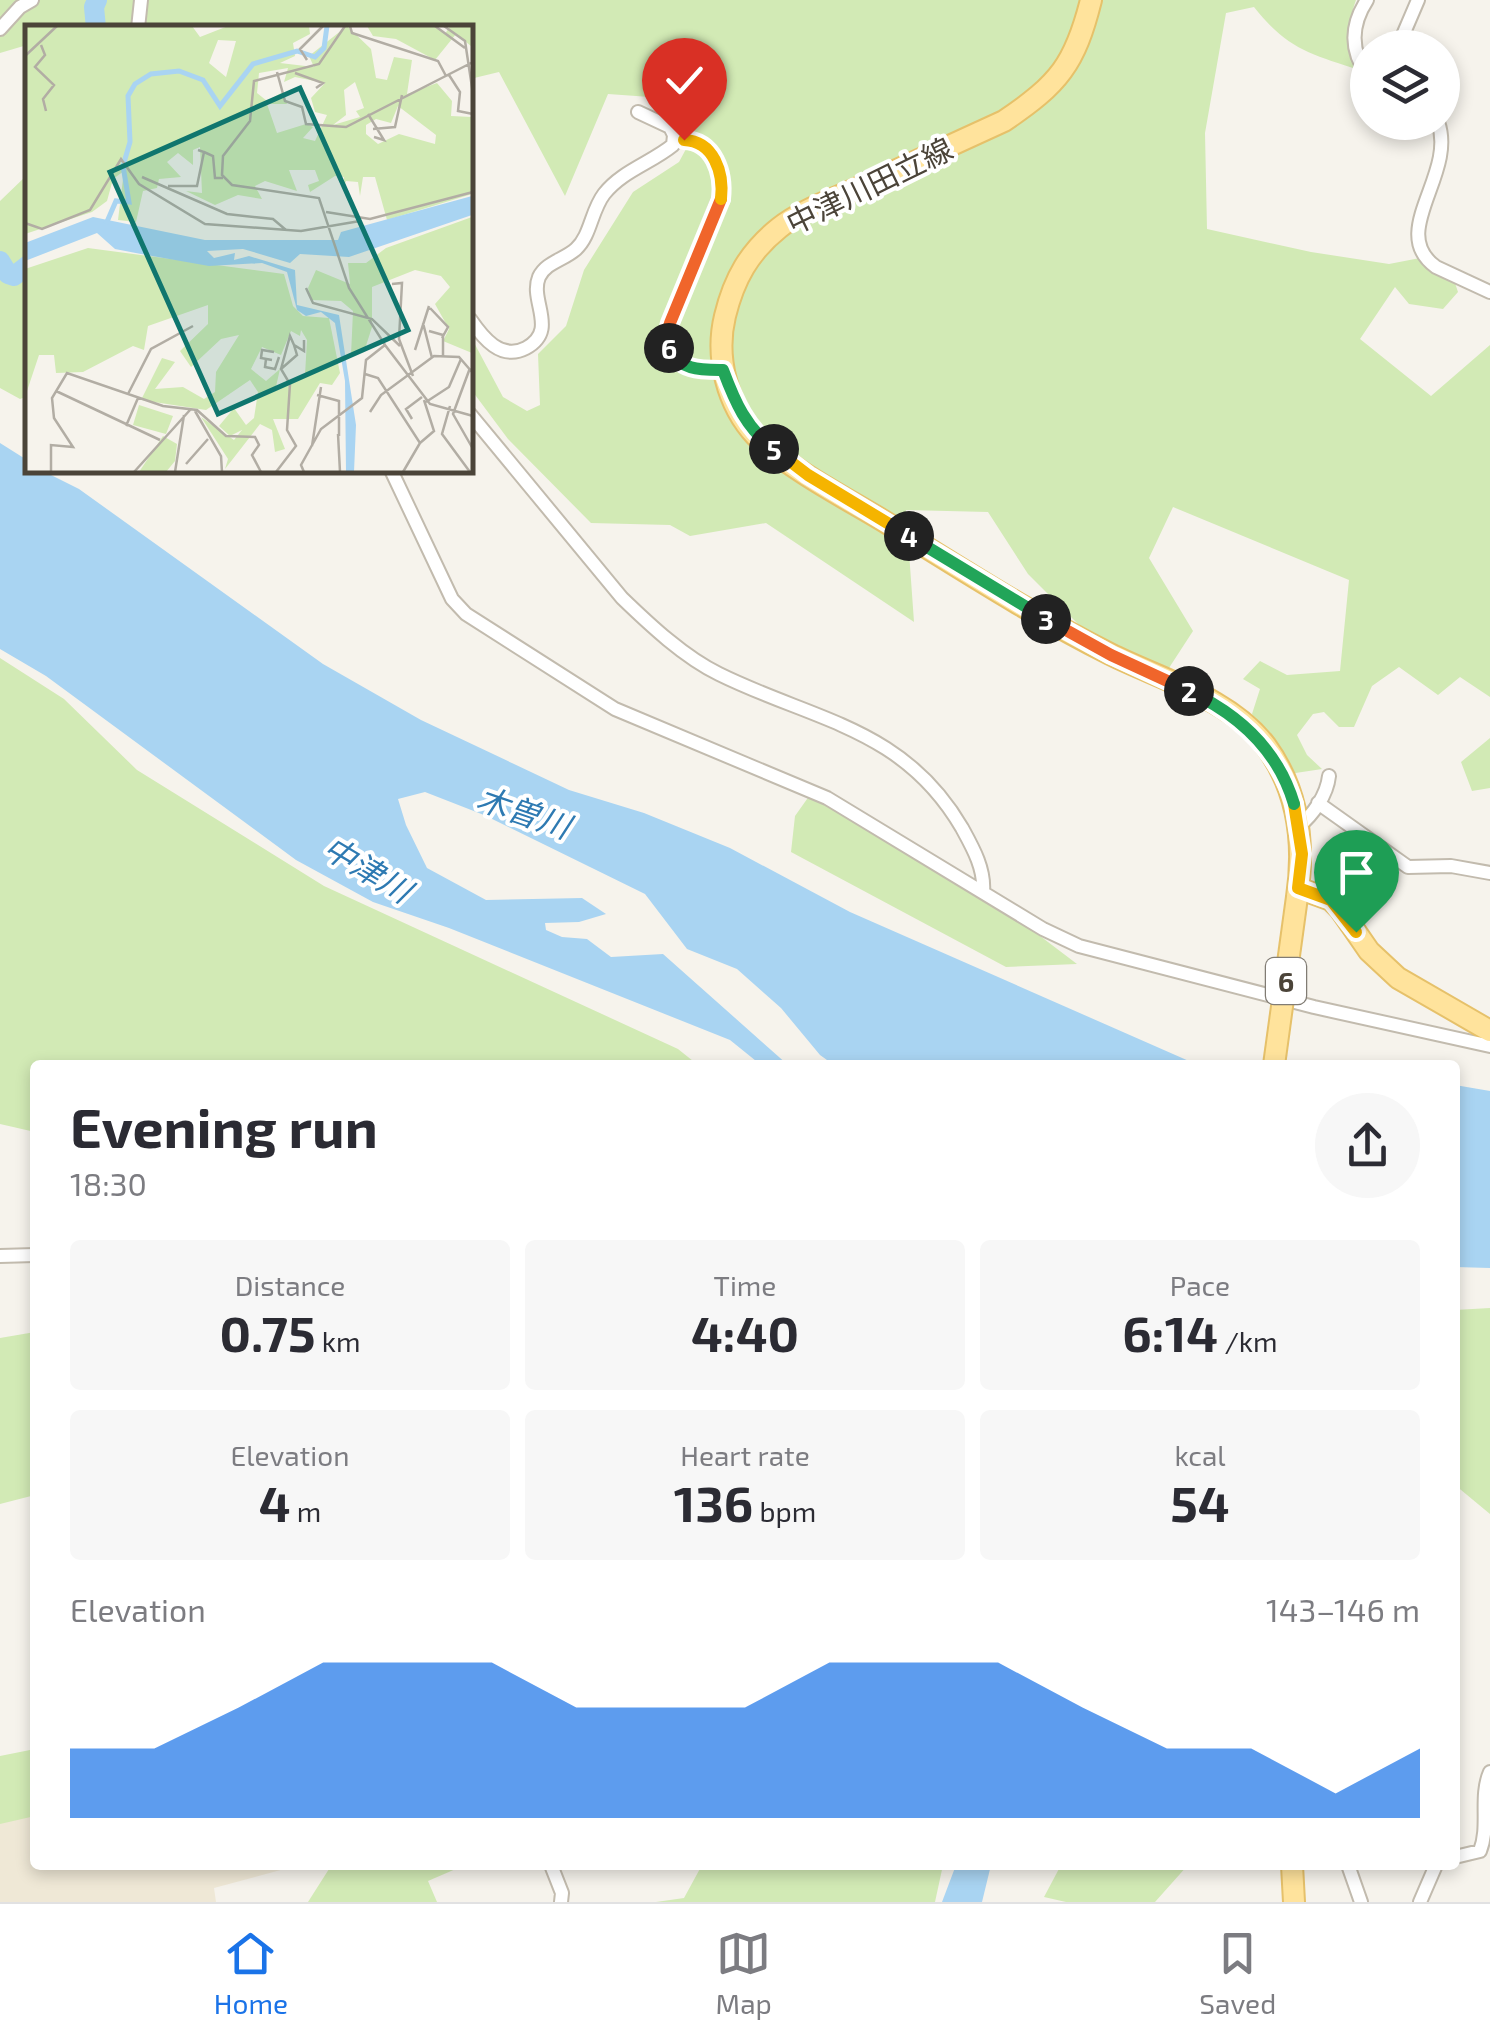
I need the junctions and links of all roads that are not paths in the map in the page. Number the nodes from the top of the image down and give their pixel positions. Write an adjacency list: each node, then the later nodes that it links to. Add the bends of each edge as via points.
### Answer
1 (32, 0): 7 (street)
2 (142, 0): 6 (street)
3 (1091, 0): 15 (main road, 中津川田立線 / 6, via 1062,74 1035,100 781,225 750,255 723,323)
4 (1367, 0): 8 (street)
5 (1418, 0): 9 (street)
6 (138, 25)
7 (0, 29)
8 (1355, 30)
9 (1405, 30)
10 (638, 112): 11 (street, via 670,127)
11 (674, 140): 14 (street, via 608,190 582,242 542,272 537,291 543,324 532,343 500,349); 15 (street, via 708,148 722,191 670,323 668,346 686,367)
12 (1443, 140): 13 (street, via 1417,243 1428,262)
13 (1490, 292)
14 (472, 323)
15 (723, 370): 20 (main road, 中津川田立線 / 6, via 757,436 808,475 1073,634 1220,706 1264,743 1287,780)
16 (472, 416): 22 (street, via 642,617 717,673 855,729 927,780 970,843)
17 (392, 472): 22 (street, via 452,599 466,614 616,709 826,798)
18 (1329, 776): 19 (street)
19 (1318, 803): 20 (street); 21 (street, via 1408,867)
20 (1298, 826): 23 (main road, 中津川田立線 / 6)
21 (1490, 873)
22 (983, 892): 25 (street, via 1079,946)
23 (1298, 892): 24 (main road, via 1331,900 1398,978); 26 (main road, 中津川田立線 / 6, bridge)
24 (1490, 1031)
25 (1490, 1046)
26 (1275, 1060)
27 (30, 1254): 28 (street)
28 (0, 1256)
29 (1490, 1772): 30 (street, via 1485,1840 1480,1851)
30 (1460, 1855)
31 (553, 1870): 35 (street)
32 (1292, 1870): 36 (main road)
33 (1354, 1870): 37 (street)
34 (1434, 1870): 38 (street)
35 (561, 1902)
36 (1294, 1902)
37 (1361, 1902)
38 (1420, 1902)

